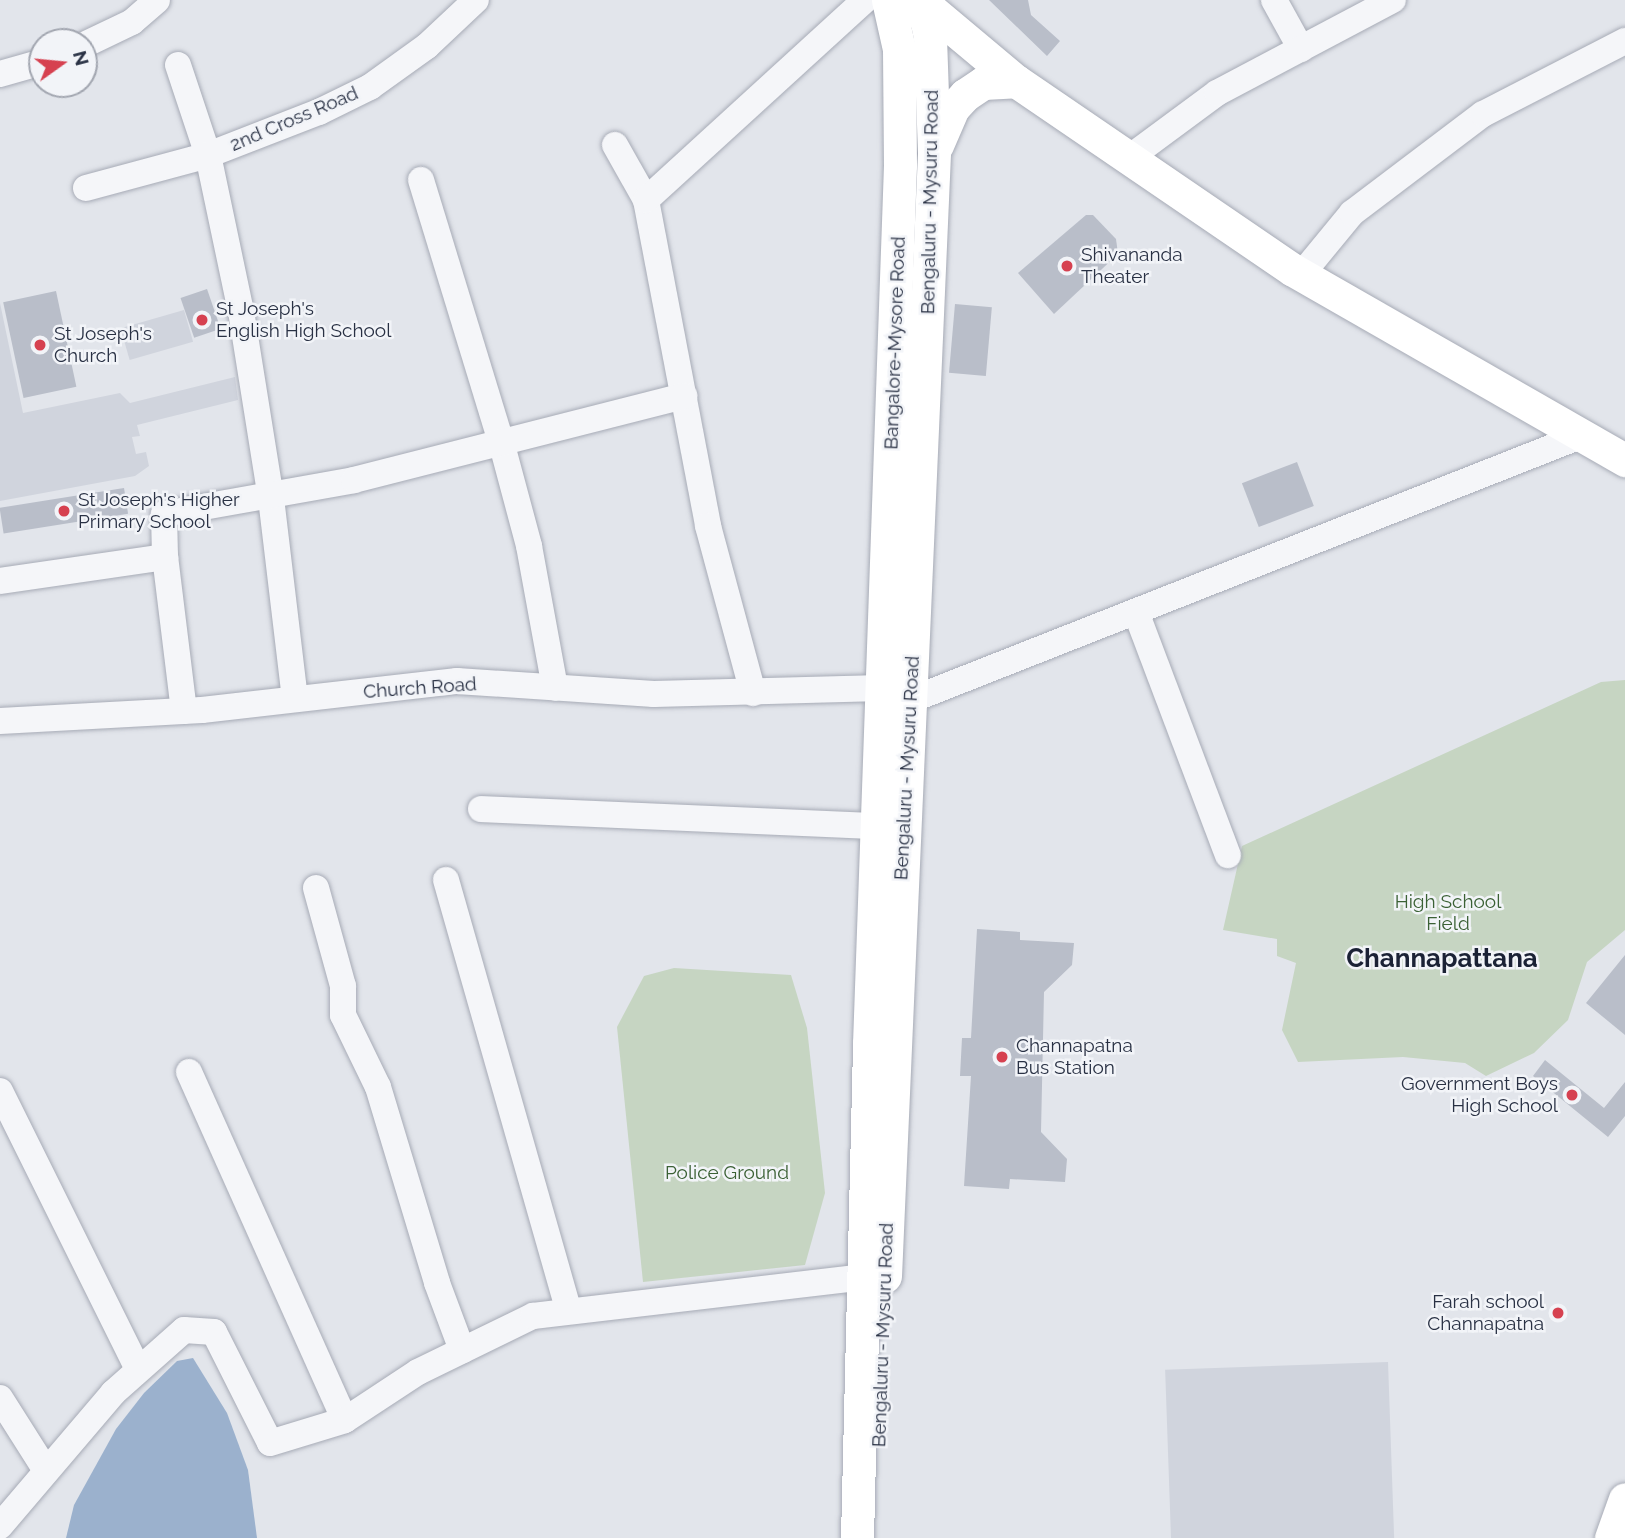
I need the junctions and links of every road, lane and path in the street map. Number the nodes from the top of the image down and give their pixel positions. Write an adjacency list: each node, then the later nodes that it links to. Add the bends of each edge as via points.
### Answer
1 (158, 0): 8 (street, via 132,22)
2 (476, 0): 17 (street, 2nd Cross Road, via 426,46 370,87)
3 (865, 0): 21 (street)
4 (1274, 0): 10 (street)
5 (1393, 0): 10 (street)
6 (923, 3): 7 (main road); 14 (main road); 16 (main road, Bengaluru - Mysuru Road)
7 (891, 10): 33 (main road, Bangalore-Mysore Road, via 901,76)
8 (98, 38)
9 (1625, 41): 22 (street, via 1483,114 1352,213)
10 (1301, 49): 18 (street, via 1217,93)
11 (178, 65): 17 (street)
12 (28, 66): 13 (street)
13 (0, 74)
14 (1016, 81): 16 (main road, via 983,83 965,95 953,108); 18 (main road)
15 (615, 145): 21 (street)
16 (934, 152): 33 (main road, Bengaluru - Mysuru Road)
17 (208, 155): 20 (street, 2nd Cross Road); 27 (street, via 241,311)
18 (1129, 158): 22 (main road)
19 (421, 180): 25 (street)
20 (86, 187)
21 (646, 200): 23 (street)
22 (1301, 275): 24 (main road)
23 (684, 396): 25 (street); 32 (street, via 708,526)
24 (1583, 436): 26 (main road); 30 (street, Church Road)
25 (502, 445): 27 (street); 31 (street, via 529,546)
26 (1625, 460)
27 (271, 498): 28 (street, via 164,514); 34 (street)
28 (165, 557): 29 (street); 35 (street)
29 (0, 581)
30 (1136, 612): 33 (street, Church Road); 39 (street)
31 (555, 688): 32 (street, Church Road, via 653,694); 34 (street, Church Road, via 457,681)
32 (753, 693): 33 (street, Church Road)
33 (896, 694): 38 (main road, Bengaluru - Mysuru Road); 42 (main road, Bengaluru - Mysuru Road)
34 (295, 699): 35 (street, Church Road)
35 (184, 711): 36 (street, Church Road)
36 (0, 721)
37 (481, 809): 38 (street)
38 (877, 826): 42 (main road, Bengaluru - Mysuru Road)
39 (1228, 855)
40 (446, 880): 47 (street)
41 (316, 888): 48 (street, via 343,986 343,1016 378,1087)
42 (888, 900): 45 (main road, Bengaluru - Mysuru Road)
43 (189, 1072): 51 (street)
44 (0, 1091): 49 (street)
45 (875, 1224): 46 (main road, Bengaluru - Mysuru Road); 56 (main road, Bengaluru - Mysuru Road)
46 (865, 1277): 47 (street); 55 (main road, Bengaluru - Mysuru Road)
47 (569, 1309): 48 (street, via 533,1316)
48 (462, 1350): 51 (street)
49 (138, 1369): 51 (street, via 184,1330 214,1332 270,1443); 52 (street)
50 (0, 1398): 52 (street)
51 (345, 1420)
52 (45, 1469): 54 (street)
53 (1625, 1499): 57 (main road)
54 (0, 1526)
55 (857, 1538)
56 (878, 1538)
57 (1611, 1538)

